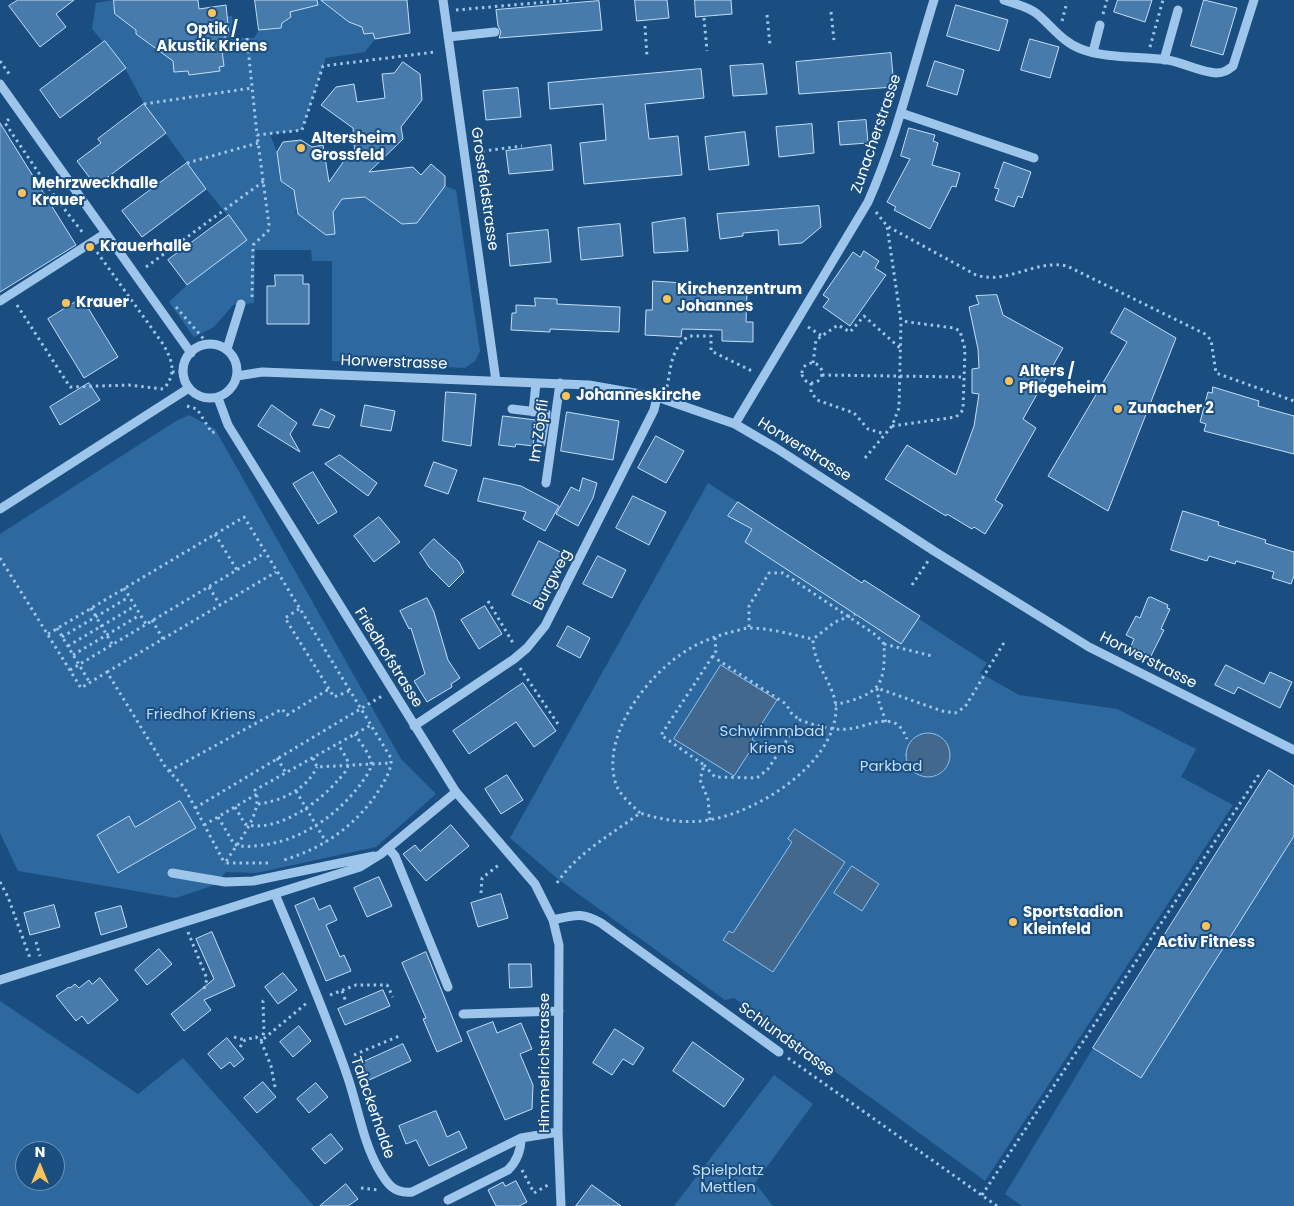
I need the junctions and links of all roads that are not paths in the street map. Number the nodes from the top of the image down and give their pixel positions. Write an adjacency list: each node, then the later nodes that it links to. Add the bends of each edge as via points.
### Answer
1 (443, 0): 8 (street, Grossfeldstrasse)
2 (934, 0): 12 (street, Zunacherstrasse)
3 (1004, 0): 9 (street, via 1027,8 1054,32 1079,48)
4 (1254, 0): 10 (street, via 1238,55 1226,72 1216,73)
5 (1178, 10): 10 (street)
6 (1100, 25): 9 (street)
7 (496, 32): 8 (street)
8 (448, 37): 20 (street, Grossfeldstrasse)
9 (1093, 52): 10 (street)
10 (1164, 60)
11 (2, 89): 14 (street)
12 (901, 113): 13 (street); 28 (street, Zunacherstrasse, via 868,202)
13 (1034, 158)
14 (106, 233): 15 (street); 18 (street)
15 (0, 301)
16 (241, 304): 17 (street)
17 (227, 349): 18 (street, via 208,344); 19 (street, via 234,357)
18 (191, 352): 23 (street, via 183,372)
19 (238, 376): 20 (street, Horwerstrasse, via 262,372); 25 (street, via 231,389)
20 (496, 382): 21 (street, Horwerstrasse)
21 (536, 383): 22 (street, Horwerstrasse); 27 (street)
22 (560, 383): 24 (street, Horwerstrasse, via 606,387); 30 (street, Im Zöpfli)
23 (189, 388): 25 (street, via 197,395); 31 (street)
24 (657, 397): 28 (street, Horwerstrasse); 32 (street, Burgweg, via 654,410 545,626 514,659)
25 (218, 398): 32 (street, Friedhofstrasse, via 228,425)
26 (512, 409): 27 (street)
27 (534, 412): 29 (street, via 546,413)
28 (735, 424): 33 (street, Horwerstrasse, via 1089,647)
29 (541, 443)
30 (546, 483)
31 (0, 509)
32 (414, 726): 34 (street, Friedhofstrasse)
33 (1294, 750)
34 (456, 792): 35 (street); 38 (street, Friedhofstrasse, via 535,884)
35 (385, 851): 36 (street, via 253,881 220,881); 37 (street, via 360,867); 40 (street, via 395,856)
36 (172, 872)
37 (275, 894): 39 (street); 45 (street, Talackerhalde, via 342,1061 369,1150 393,1189 402,1193 412,1192)
38 (554, 920): 41 (street, Himmelrichstrasse, via 560,945); 43 (street, Schlundstrasse, via 576,914 602,923)
39 (0, 980)
40 (448, 987)
41 (559, 1011): 42 (street); 44 (street, Himmelrichstrasse)
42 (464, 1014)
43 (779, 1052)
44 (558, 1132): 45 (street, Talackerhalde); 47 (street, Himmelrichstrasse)
45 (521, 1138): 46 (street, via 521,1148 508,1170)
46 (448, 1200)
47 (561, 1206)

